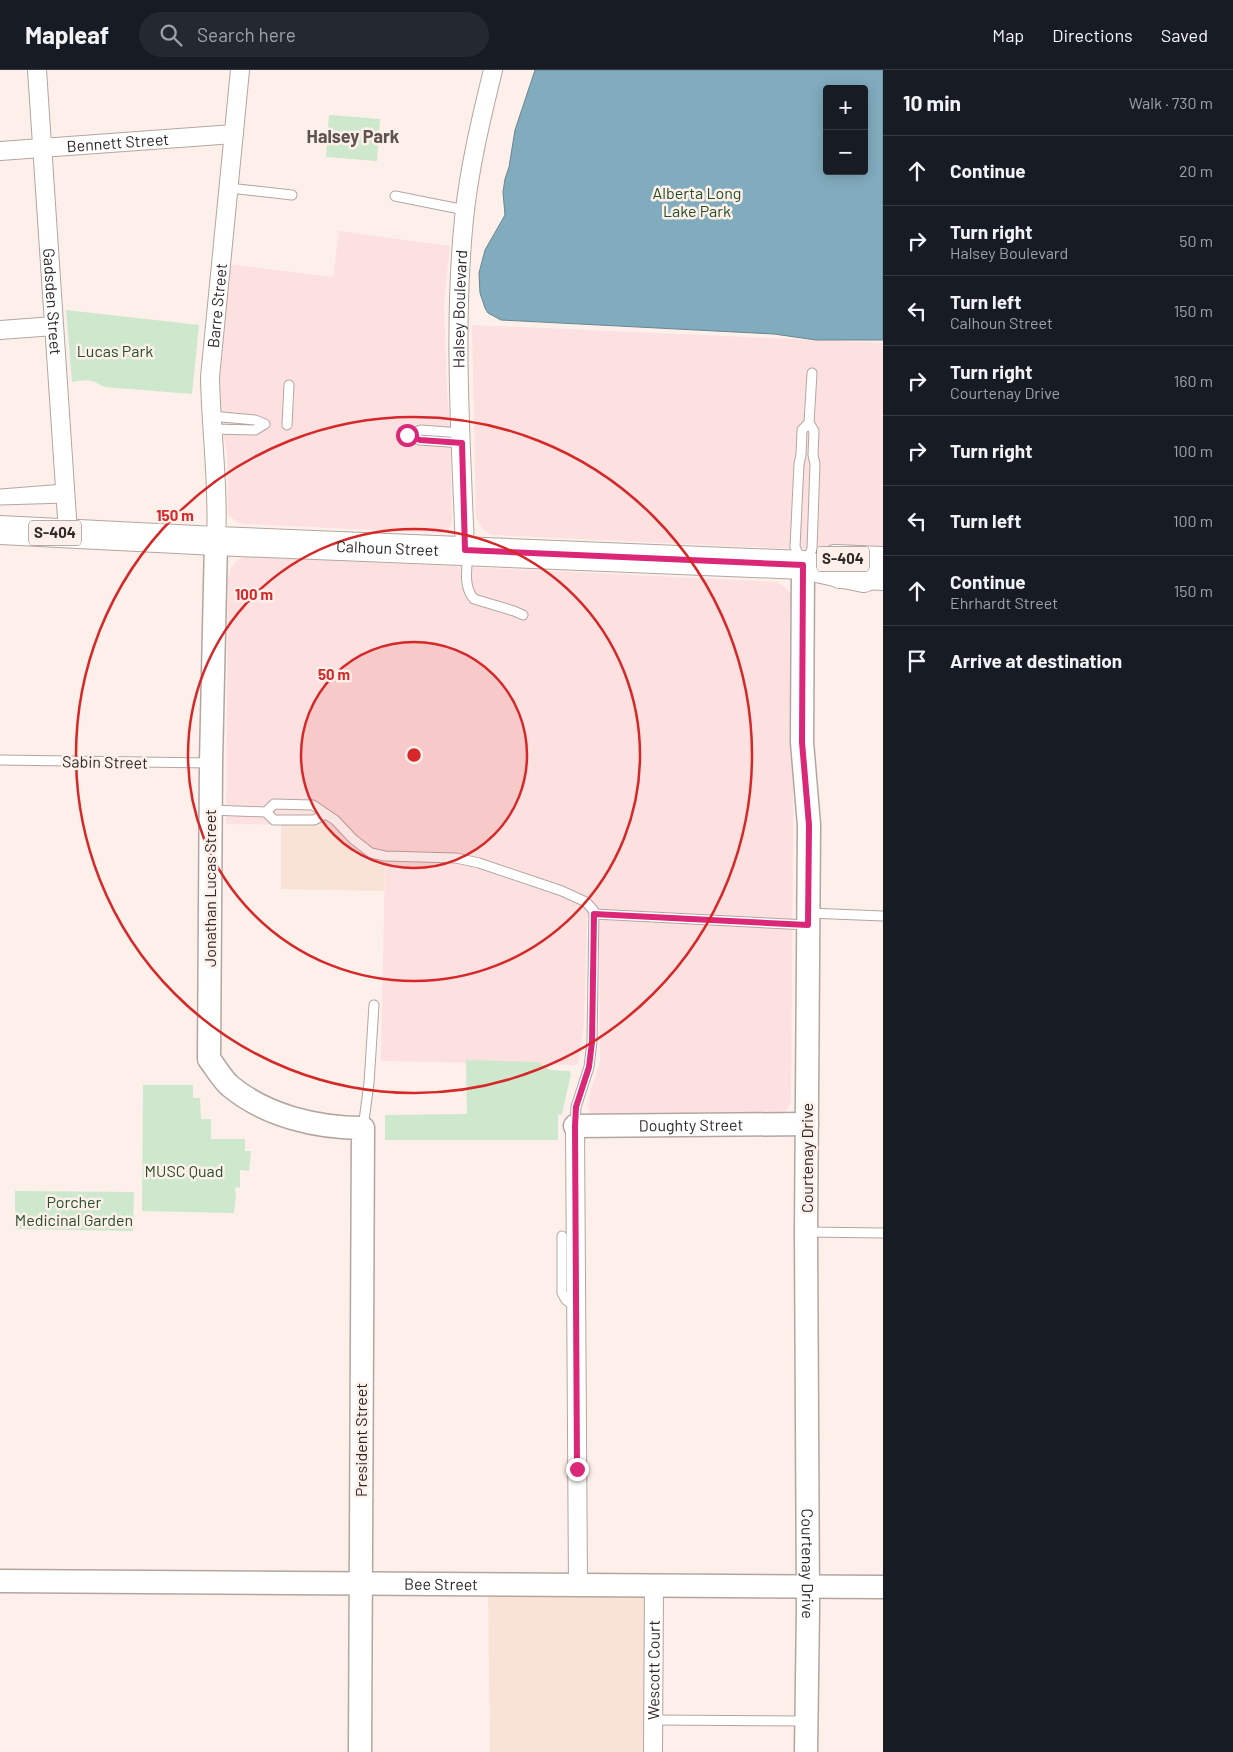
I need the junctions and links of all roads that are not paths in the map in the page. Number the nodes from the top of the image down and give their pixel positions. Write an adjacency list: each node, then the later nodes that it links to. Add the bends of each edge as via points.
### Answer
1 (37, 70): 5 (street, Gadsden Street)
2 (240, 70): 4 (street, Barre Street)
3 (493, 70): 10 (street, Halsey Boulevard, via 479,127)
4 (234, 134): 5 (street, Bennett Street); 7 (street, Barre Street)
5 (42, 148): 6 (street, Bennett Street); 11 (street, Gadsden Street)
6 (0, 151)
7 (229, 188): 8 (lane); 15 (street, Barre Street, via 210,377)
8 (292, 195)
9 (396, 196): 10 (lane)
10 (465, 210): 18 (street, Halsey Boulevard, via 460,281)
11 (54, 326): 12 (street); 21 (street, Gadsden Street)
12 (0, 330)
13 (812, 373): 16 (lane)
14 (289, 385): 17 (lane)
15 (211, 423): 15 (lane, via 255,430 265,424 255,420); 26 (street, Barre Street, via 218,508)
16 (809, 423): 19 (lane, via 802,430); 20 (lane, via 814,431)
17 (288, 425)
18 (461, 438): 18 (lane, via 421,430 407,435 420,440); 27 (street, Halsey Boulevard)
19 (801, 455): 20 (lane); 29 (lane, via 795,547)
20 (813, 455): 29 (lane, via 812,549)
21 (66, 493): 22 (lane); 23 (lane); 25 (street, Gadsden Street)
22 (0, 494)
23 (0, 500)
24 (0, 530): 25 (main road, Calhoun Street / S-404)
25 (68, 533): 26 (main road, Calhoun Street / S-404)
26 (216, 541): 27 (main road, Calhoun Street / S-404); 35 (street, Jonathan Lucas Street)
27 (466, 550): 29 (main road, Calhoun Street / S-404); 33 (lane, via 467,579 474,599)
28 (883, 561): 29 (main road, Calhoun Street / S-404, via 839,559)
29 (803, 565): 30 (main road, Calhoun Street / S-404); 41 (street, Courtenay Drive, via 802,742 809,825)
30 (840, 574): 31 (main road); 32 (main road)
31 (883, 576)
32 (883, 582)
33 (523, 615)
34 (0, 760): 35 (lane, Sabin Street)
35 (211, 763): 36 (street, Jonathan Lucas Street)
36 (210, 810): 37 (lane); 45 (street, Jonathan Lucas Street, via 209,1059 228,1085 255,1104 292,1118)
37 (266, 812): 38 (lane, via 274,820 314,820); 38 (lane, via 274,804 313,805)
38 (326, 814): 39 (lane, via 371,853 456,858 479,863 562,891 586,902)
39 (594, 914): 41 (lane); 44 (lane, via 592,1042 589,1067 576,1107)
40 (883, 916): 41 (lane)
41 (808, 919): 43 (street, Courtenay Drive)
42 (374, 1005): 45 (lane)
43 (807, 1124): 44 (street, Doughty Street); 46 (street, Courtenay Drive)
44 (575, 1126): 49 (street)
45 (363, 1128): 51 (street, President Street)
46 (806, 1232): 47 (lane); 54 (street, Courtenay Drive)
47 (883, 1233)
48 (562, 1236): 49 (lane, via 562,1293)
49 (576, 1308): 52 (street)
50 (0, 1581): 51 (street, Bee Street)
51 (360, 1584): 52 (street, Bee Street); 58 (street, President Street)
52 (578, 1586): 53 (street, Bee Street)
53 (654, 1586): 54 (street, Bee Street); 56 (street, Wescott Court)
54 (808, 1587): 55 (street, Bee Street); 57 (street, Courtenay Drive)
55 (883, 1587)
56 (653, 1720): 57 (lane); 59 (street, Wescott Court)
57 (807, 1721): 60 (street, Courtenay Drive)
58 (360, 1752)
59 (653, 1752)
60 (806, 1752)

